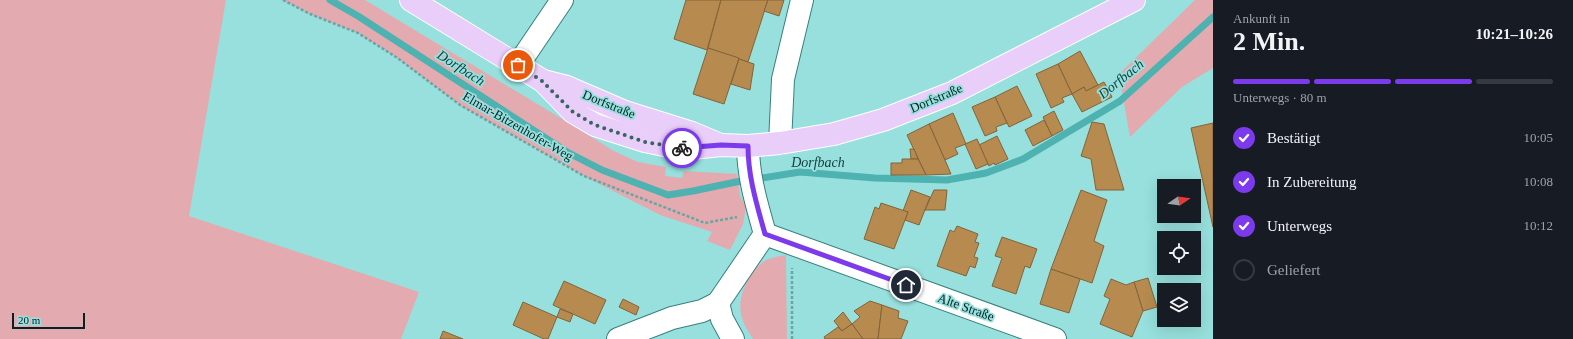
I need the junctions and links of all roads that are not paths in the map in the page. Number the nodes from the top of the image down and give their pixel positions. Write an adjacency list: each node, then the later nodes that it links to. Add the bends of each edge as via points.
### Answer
1 (410, 0): 5 (main road, Dorfstraße)
2 (562, 0): 5 (street)
3 (802, 0): 6 (street, via 783,79)
4 (1134, 0): 6 (main road, Dorfstraße, via 952,93 883,120 834,134)
5 (518, 65): 7 (main road, Dorfstraße, via 542,81 567,87 625,112)
6 (780, 143): 7 (main road, Dorfstraße)
7 (748, 154): 8 (street, via 756,204)
8 (765, 234): 9 (street); 12 (street, Alte Straße)
9 (718, 303): 10 (street, via 702,311 672,318); 11 (street, via 722,318)
10 (618, 339)
11 (733, 339)
12 (1055, 339)

